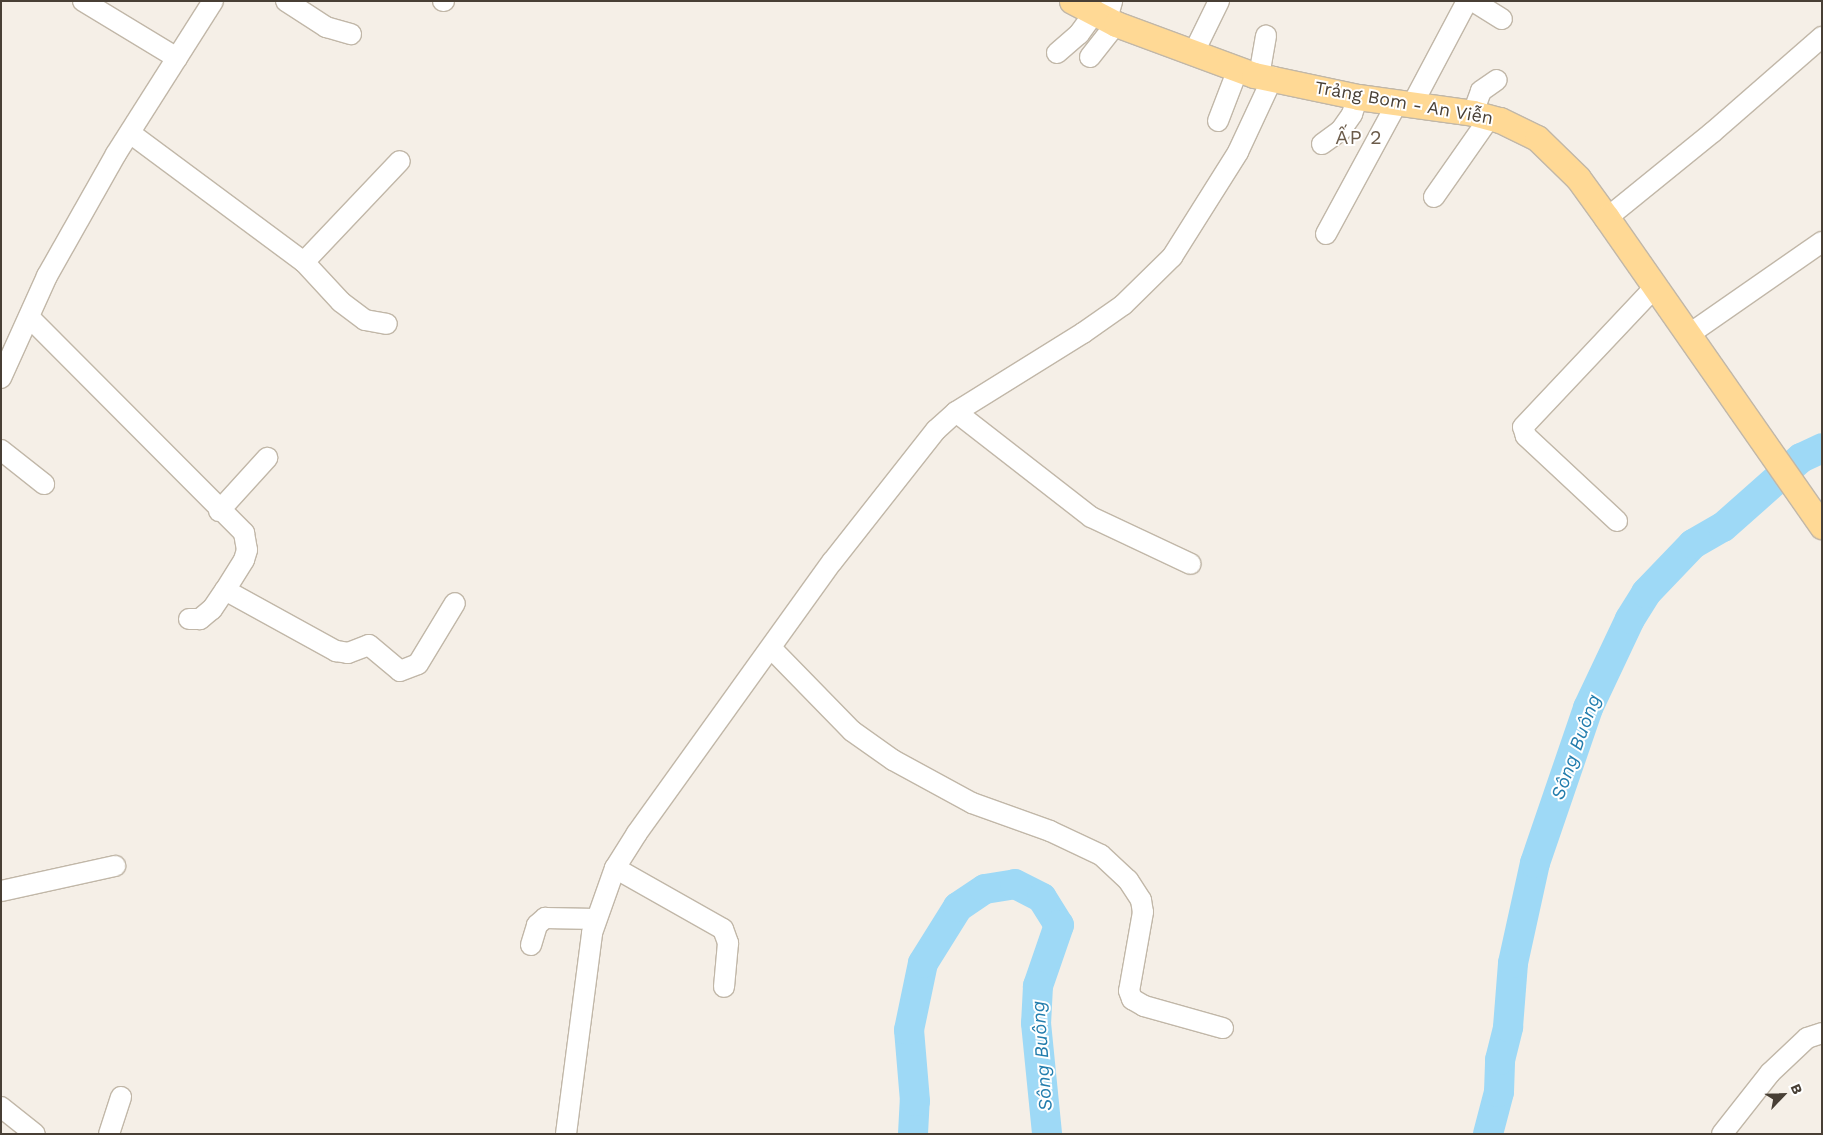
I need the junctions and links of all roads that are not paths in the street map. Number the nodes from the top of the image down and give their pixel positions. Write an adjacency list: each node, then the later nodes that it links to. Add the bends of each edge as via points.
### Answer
1 (82, 1): 16 (street)
2 (213, 1): 16 (street)
3 (286, 1): 10 (street, via 326,27)
4 (1072, 1): 9 (main road, Trảng Bom - An Viễn)
5 (1219, 1): 14 (street)
6 (1467, 1): 20 (street)
7 (1473, 1): 8 (street)
8 (1497, 11)
9 (1107, 14): 13 (street); 14 (main road, Trảng Bom - An Viễn); 15 (street)
10 (351, 34)
11 (1266, 36): 17 (street)
12 (1822, 37): 27 (street, via 1714,132)
13 (1057, 53)
14 (1193, 54): 17 (main road, Trảng Bom - An Viễn)
15 (1090, 57)
16 (177, 58): 23 (street)
17 (1257, 74): 19 (main road, Trảng Bom - An Viễn); 22 (street); 36 (street, via 1238,152 1172,257 1123,305)
18 (1497, 80): 21 (street, via 1481,91)
19 (1358, 96): 20 (main road, Trảng Bom - An Viễn); 24 (street, via 1341,130)
20 (1405, 104): 21 (main road, Trảng Bom - An Viễn); 28 (street)
21 (1481, 115): 26 (street); 27 (main road, Trảng Bom - An Viễn, via 1520,128 1543,144 1578,178)
22 (1218, 121)
23 (130, 132): 30 (street); 32 (street, via 48,276)
24 (1322, 144)
25 (400, 161): 30 (street)
26 (1434, 197)
27 (1607, 218): 31 (main road, Trảng Bom - An Viễn)
28 (1326, 234)
29 (1822, 242): 34 (street)
30 (304, 262): 33 (street, via 341,302 364,320)
31 (1655, 287): 34 (main road, Trảng Bom - An Viễn); 41 (street, via 1523,427 1526,436)
32 (29, 317): 35 (street); 40 (street)
33 (386, 324)
34 (1688, 335): 42 (main road, Trảng Bom - An Viễn)
35 (1, 378)
36 (956, 412): 43 (street, via 1091,516); 47 (street, via 936,430 900,474)
37 (1, 450): 39 (street)
38 (267, 458): 40 (street)
39 (44, 484)
40 (219, 511): 44 (street, via 244,533 247,550)
41 (1617, 521)
42 (1822, 526)
43 (1191, 564)
44 (225, 590): 45 (street, via 336,651 348,653 369,645 400,670 418,664); 46 (street, via 212,609 200,619)
45 (455, 603)
46 (189, 619)
47 (771, 648): 49 (street, via 698,744); 54 (street, via 852,731 893,760 972,803 1050,830 1101,856 1128,880 1141,900 1143,912 1129,992 1132,999 1144,1006)
48 (115, 866): 50 (street)
49 (615, 868): 51 (street); 53 (street, via 723,929 728,943)
50 (1, 891)
51 (596, 919): 52 (street, via 545,918 536,925); 60 (street)
52 (531, 945)
53 (724, 987)
54 (1223, 1028)
55 (1822, 1033): 61 (street, via 1807,1038 1770,1073)
56 (121, 1097): 59 (street)
57 (1, 1107): 58 (street)
58 (34, 1134)
59 (109, 1134)
60 (566, 1134)
61 (1722, 1134)

